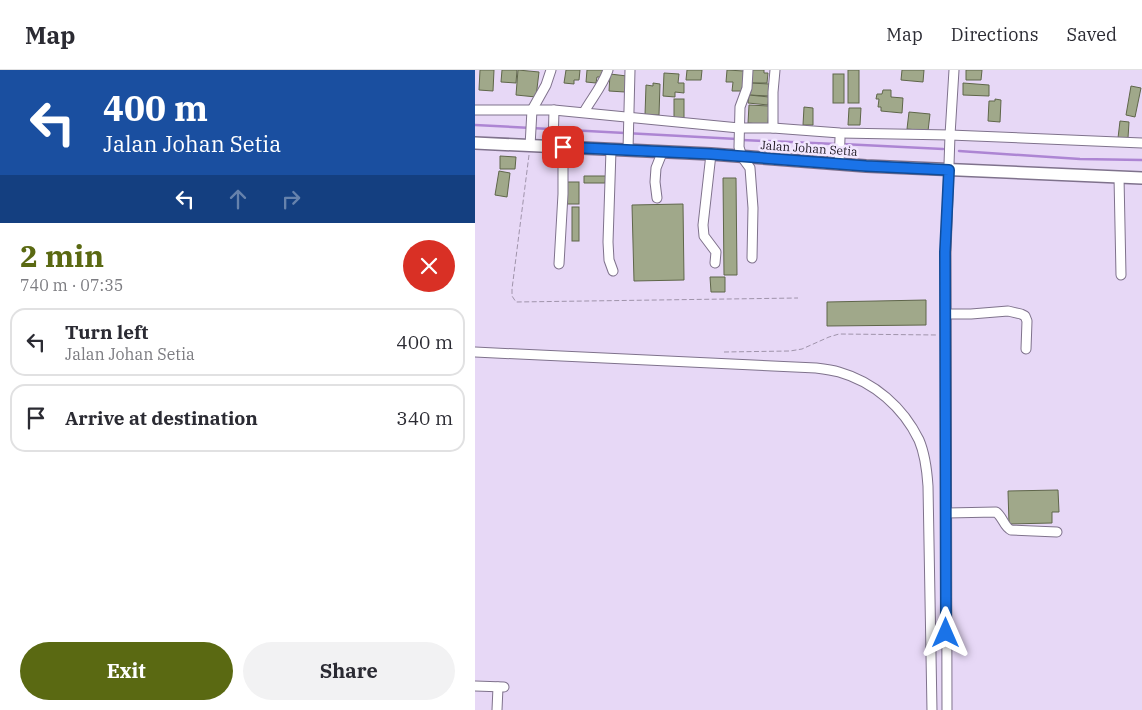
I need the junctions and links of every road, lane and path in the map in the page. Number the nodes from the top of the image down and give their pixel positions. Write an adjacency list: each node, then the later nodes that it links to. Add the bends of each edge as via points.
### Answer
1 (551, 70): 9 (street)
2 (608, 70): 8 (street)
3 (630, 70): 11 (street)
4 (748, 70): 13 (street, via 747,88 740,107)
5 (775, 70): 12 (street)
6 (954, 70): 14 (street)
7 (475, 110): 9 (street)
8 (585, 112): 10 (street); 11 (street)
9 (532, 113): 10 (street); 16 (street)
10 (554, 114): 18 (street)
11 (629, 121): 13 (street); 20 (street)
12 (773, 128): 13 (street); 14 (street)
13 (739, 131): 22 (street)
14 (950, 135): 19 (street); 26 (street)
15 (840, 138): 25 (street)
16 (530, 141): 17 (main road, Jalan Johan Setia); 18 (main road, Jalan Johan Setia)
17 (475, 143)
18 (556, 143): 21 (main road, Jalan Johan Setia); 32 (street, via 563,194)
19 (1142, 144)
20 (628, 146): 21 (main road, Jalan Johan Setia); 23 (main road, Jalan Johan Setia)
21 (611, 150): 33 (street, via 608,242)
22 (741, 152): 24 (main road, Jalan Johan Setia); 25 (main road, Jalan Johan Setia); 30 (street, via 750,168)
23 (662, 153): 24 (main road, Jalan Johan Setia); 29 (street, via 656,168)
24 (711, 154): 31 (street, via 703,225 704,236 716,252)
25 (839, 161): 26 (main road, Jalan Johan Setia)
26 (949, 170): 27 (main road, Jalan Johan Setia); 35 (street)
27 (1119, 177): 28 (main road, Jalan Johan Setia); 34 (street)
28 (1142, 178)
29 (657, 198)
30 (753, 258)
31 (715, 263)
32 (559, 264)
33 (613, 271)
34 (1121, 275)
35 (946, 314): 36 (street); 37 (street, via 1008,311 1021,314 1027,321)
36 (946, 335): 39 (path, via 839,334 791,351); 40 (street)
37 (1026, 349)
38 (475, 352): 44 (street, via 816,368 855,377 877,389 907,419 920,441 926,464)
39 (724, 352)
40 (947, 514): 41 (street, via 996,512 1011,530); 45 (street)
41 (1057, 532)
42 (475, 686): 43 (street, via 501,687)
43 (497, 710)
44 (932, 710)
45 (947, 710)

